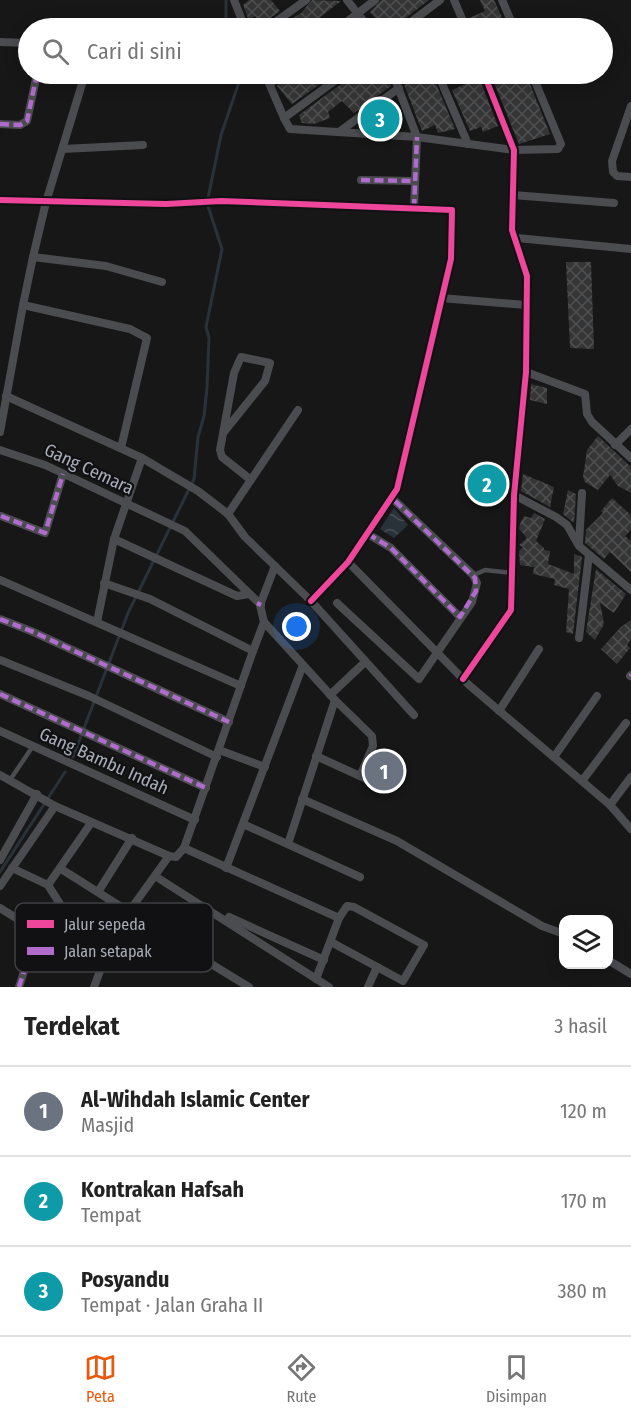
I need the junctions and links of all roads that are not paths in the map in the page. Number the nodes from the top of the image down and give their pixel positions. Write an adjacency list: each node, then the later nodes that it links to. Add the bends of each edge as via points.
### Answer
1 (235, 0): 9 (street)
2 (306, 0): 10 (street)
3 (347, 0): 8 (street)
4 (375, 0): 8 (street)
5 (440, 0): 13 (street)
6 (454, 0): 14 (street)
7 (502, 0): 15 (street)
8 (358, 14): 11 (street); 12 (street)
9 (242, 18)
10 (281, 18)
11 (353, 18)
12 (361, 18)
13 (417, 18)
14 (462, 18)
15 (510, 18)
16 (0, 42): 17 (street)
17 (18, 43)
18 (35, 84): 29 (street, via 27,121)
19 (82, 84): 34 (street)
20 (270, 84): 28 (street)
21 (330, 84): 28 (street)
22 (397, 84): 26 (street)
23 (442, 84): 32 (street)
24 (488, 84): 35 (street)
25 (536, 84): 35 (street, via 561,146 558,150)
26 (399, 88): 30 (street); 31 (street)
27 (631, 106): 36 (street, via 612,161 617,176)
28 (284, 118): 30 (street, via 291,130)
29 (0, 124)
30 (339, 132): 31 (street)
31 (417, 137): 32 (street); 38 (street)
32 (468, 144): 35 (street)
33 (143, 146): 34 (street)
34 (63, 149): 41 (street)
35 (514, 150): 39 (street)
36 (631, 177)
37 (361, 180): 38 (street)
38 (415, 182): 43 (street)
39 (513, 195): 42 (street); 44 (street, via 512,230)
40 (0, 201): 41 (street)
41 (46, 201): 43 (street, via 221,201); 46 (street)
42 (614, 203)
43 (414, 208): 48 (street, via 452,210 451,259)
44 (517, 238): 45 (street); 50 (street, via 526,276)
45 (631, 249)
46 (33, 257): 47 (street, via 106,266); 49 (street)
47 (162, 282)
48 (441, 298): 50 (street); 66 (street)
49 (23, 304): 52 (street); 58 (street, via 130,329 147,338)
50 (526, 305): 51 (street)
51 (526, 372): 57 (street, via 585,394 588,416); 65 (street)
52 (6, 396): 55 (street); 58 (street)
53 (298, 410): 63 (street)
54 (631, 429): 57 (street)
55 (0, 432)
56 (224, 432): 56 (street, via 265,381 270,363 241,357 234,373); 63 (street, via 221,456)
57 (615, 445): 61 (street)
58 (121, 448): 60 (street)
59 (0, 450): 62 (street, Gang Cemara)
60 (142, 458): 67 (street); 68 (street)
61 (631, 458)
62 (63, 474): 67 (street, Gang Cemara); 69 (street, via 45,533)
63 (251, 480): 68 (street)
64 (582, 493): 72 (street)
65 (514, 495): 72 (street, via 556,517); 76 (street)
66 (393, 499): 70 (street); 77 (street)
67 (127, 505): 71 (street); 81 (street, Gang Cemara, via 185,531)
68 (228, 514): 75 (street)
69 (1, 516)
70 (368, 534): 74 (street); 85 (street, via 391,548)
71 (114, 539): 79 (street); 81 (street, via 237,596)
72 (579, 546): 73 (street)
73 (589, 555): 80 (street); 89 (street)
74 (348, 562): 82 (street); 92 (street)
75 (275, 566): 82 (street); 84 (street)
76 (512, 573): 77 (lane, via 485,570); 96 (street, via 511,610)
77 (473, 575): 85 (street, via 476,591)
78 (0, 580): 87 (street)
79 (104, 583): 87 (street); 91 (street, via 150,599)
80 (631, 590)
81 (249, 594): 84 (street, Gang Cemara)
82 (311, 601): 94 (street)
83 (337, 603): 92 (street, via 417,679)
84 (261, 604): 88 (street)
85 (460, 617): 92 (street)
86 (0, 619): 103 (street)
87 (97, 622): 97 (street)
88 (264, 622): 91 (street); 95 (street)
89 (579, 638)
90 (539, 649): 101 (street)
91 (253, 651): 97 (street)
92 (438, 653): 96 (street)
93 (0, 660): 107 (street)
94 (365, 662): 100 (street); 102 (street)
95 (303, 666): 100 (street); 110 (street)
96 (463, 679): 101 (street)
97 (241, 686): 103 (street)
98 (0, 694): 116 (street)
99 (597, 696): 109 (street)
100 (332, 697): 108 (street); 111 (street, via 374,739)
101 (499, 711): 109 (street)
102 (414, 715)
103 (229, 722): 107 (street)
104 (626, 723): 114 (street)
105 (0, 731): 106 (street, Gang Bambu Indah)
106 (33, 746): 112 (lane); 120 (street, Gang Bambu Indah)
107 (218, 754): 110 (street); 116 (street)
108 (316, 756): 111 (street); 118 (street)
109 (554, 757): 114 (street)
110 (265, 767): 122 (street)
111 (360, 776): 115 (street)
112 (3, 777): 117 (street)
113 (631, 777): 119 (street)
114 (582, 781): 119 (street)
115 (384, 787)
116 (206, 788): 120 (street)
117 (46, 800): 121 (street); 128 (street); 129 (street)
118 (302, 800): 125 (street); 146 (street, via 398,841)
119 (610, 805): 123 (street)
120 (195, 820): 126 (street)
121 (91, 823): 124 (street); 131 (street)
122 (243, 824): 125 (street); 130 (street)
123 (631, 829)
124 (132, 838): 127 (street); 136 (street)
125 (288, 844): 133 (street)
126 (184, 848): 127 (street, via 176,857); 130 (street)
127 (169, 856): 132 (street)
128 (0, 858)
129 (12, 868): 134 (street); 135 (street)
130 (226, 868): 145 (street)
131 (61, 869): 134 (street); 136 (street)
132 (155, 876): 139 (street); 140 (street)
133 (360, 877)
134 (48, 885): 137 (street)
135 (0, 886)
136 (98, 892): 138 (street)
137 (59, 903)
138 (117, 903)
139 (136, 903)
140 (200, 903)
141 (0, 908): 144 (street)
142 (213, 910): 148 (street)
143 (213, 911): 155 (street)
144 (15, 917)
145 (339, 918): 147 (street); 151 (street, via 347,906 352,906 424,945 403,981)
146 (559, 932)
147 (331, 942): 148 (street); 151 (street)
148 (324, 960): 155 (street)
149 (613, 963): 154 (street)
150 (213, 966): 158 (street)
151 (376, 967): 160 (street)
152 (24, 972): 156 (street)
153 (100, 972): 157 (street)
154 (631, 974)
155 (316, 979): 159 (street)
156 (19, 987)
157 (94, 987)
158 (249, 987)
159 (329, 987)
160 (368, 987)

